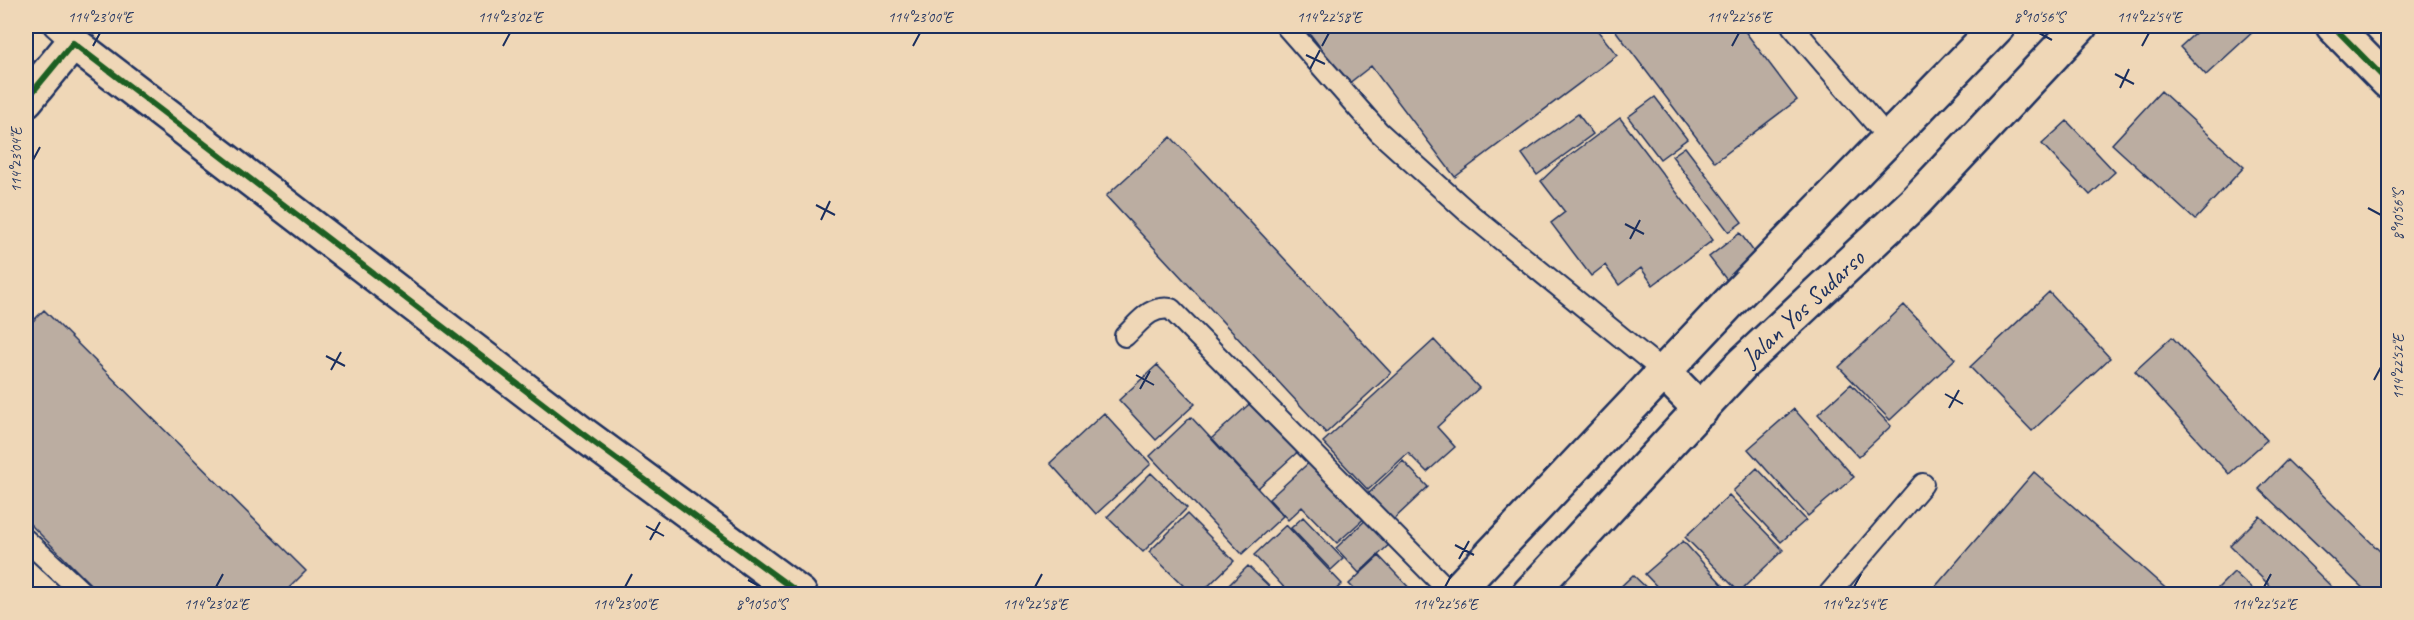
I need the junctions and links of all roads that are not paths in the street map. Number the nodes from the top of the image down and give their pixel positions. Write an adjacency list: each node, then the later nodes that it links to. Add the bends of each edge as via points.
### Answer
1 (1286, 26): 11 (lane, via 1379,132 1471,214)
2 (1792, 26): 9 (lane)
3 (1998, 26): 9 (main road, Jalan Yos Sudarso)
4 (2080, 26): 12 (main road, Jalan Yos Sudarso, via 1916,202 1742,364)
5 (2333, 26): 7 (main road)
6 (64, 34): 8 (main road); 16 (main road, via 580,432)
7 (2388, 82)
8 (26, 100)
9 (1890, 137): 11 (main road, Jalan Yos Sudarso)
10 (1125, 336): 17 (lane, via 1150,311 1171,309)
11 (1664, 372): 12 (main road); 17 (main road, Jalan Yos Sudarso)
12 (1701, 410): 18 (main road, Jalan Yos Sudarso)
13 (1923, 484): 19 (lane)
14 (26, 540): 15 (lane)
15 (84, 594)
16 (800, 594)
17 (1453, 594)
18 (1529, 594)
19 (1829, 594)

